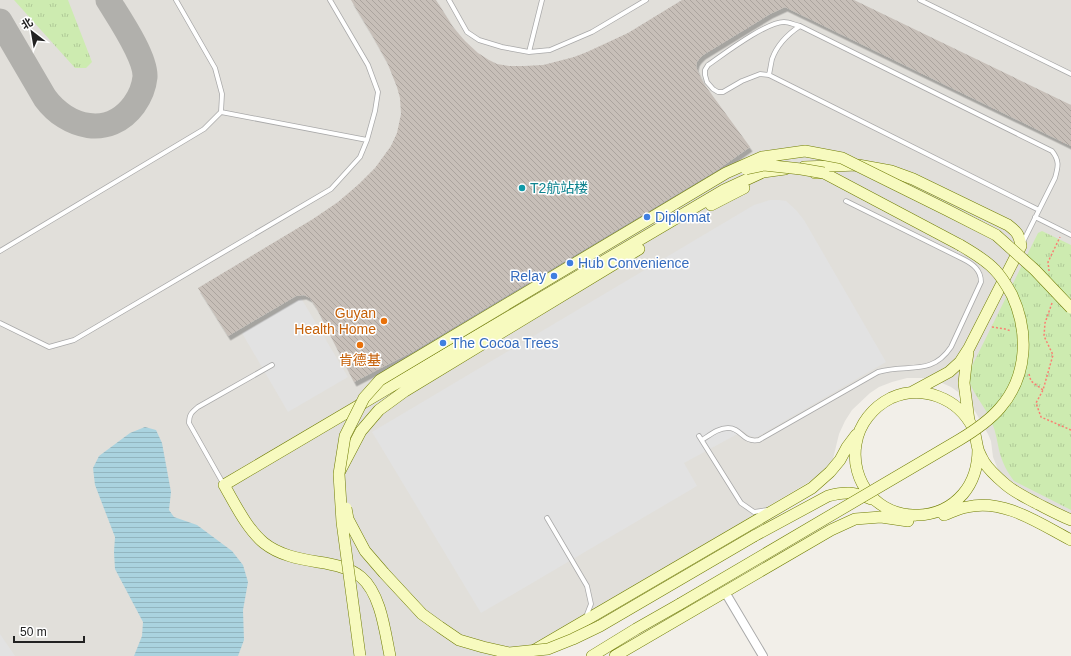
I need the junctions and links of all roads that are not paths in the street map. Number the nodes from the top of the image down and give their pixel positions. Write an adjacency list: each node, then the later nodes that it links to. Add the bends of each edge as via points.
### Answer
1 (176, 0): 11 (lane, via 215,68 222,94)
2 (330, 0): 12 (lane, via 368,65 378,92)
3 (449, 0): 8 (lane, via 467,32 479,40)
4 (542, 0): 8 (lane)
5 (646, 0): 8 (lane, via 592,32 550,50)
6 (920, 0): 9 (lane)
7 (800, 26): 10 (lane, via 777,48); 10 (lane, via 785,22 763,28 705,70 707,82 718,92 760,74); 16 (lane, via 1052,151 1058,167)
8 (529, 52)
9 (1071, 74)
10 (769, 75): 16 (lane)
11 (221, 112): 12 (lane); 20 (lane, via 204,129)
12 (367, 140): 22 (lane, via 360,157 331,189 74,340 49,347)
13 (726, 173): 14 (main road, bridge, via 764,165); 21 (main road, bridge, via 762,157 805,151 842,158 996,235 1035,270); 31 (main road, bridge, via 380,380 364,398 345,436)
14 (824, 173): 31 (main road, bridge, via 793,172 767,178 709,206 405,391 379,410 361,431); 46 (main road, bridge, via 960,245 995,269 1010,292 1022,323 1023,349 1016,382 1001,407 975,431)
15 (846, 201): 29 (lane, via 964,259 979,272 981,282 952,347 946,355 932,364 878,372 759,440 751,441 738,431 728,428 714,432)
16 (1039, 210): 17 (lane)
17 (1035, 218): 18 (lane); 19 (lane)
18 (1071, 235)
19 (1020, 246): 23 (main road); 32 (main road, via 1017,232 1008,225 913,178 891,171 858,165 763,172 717,194)
20 (0, 251)
21 (1071, 308)
22 (0, 323)
23 (969, 348): 25 (main road, via 960,362 949,372); 26 (main road, via 964,383)
24 (272, 365): 32 (lane, via 198,407 189,417 189,423)
25 (912, 392): 26 (main road, via 940,397 957,407); 27 (main road, via 876,407)
26 (969, 422): 30 (main road)
27 (859, 431): 34 (main road, via 855,450 860,478 870,495); 35 (main road, via 830,472 812,488)
28 (700, 436): 29 (lane)
29 (702, 440): 35 (lane, via 741,503 754,512)
30 (978, 449): 33 (main road, via 974,477 964,494); 39 (main road, via 985,464 1006,485)
31 (339, 474): 34 (main road, bridge, via 348,519 365,551 422,614 459,640 509,653 548,649 600,626 828,496 858,493); 43 (main road, bridge, via 342,522)
32 (224, 485): 44 (main road, via 254,533 264,543 288,556 332,564 360,577 368,586 381,611)
33 (949, 506): 36 (main road, via 931,514); 38 (main road)
34 (885, 507): 36 (main road)
35 (776, 509): 42 (main road)
36 (902, 514): 38 (main road)
37 (547, 518): 42 (lane, via 587,586 591,604)
38 (927, 520): 40 (main road, via 968,506 987,505 1015,511); 41 (main road, via 914,522 881,518 855,519 831,530)
39 (1071, 520)
40 (1071, 540)
41 (725, 592): 47 (main road); 48 (street)
42 (584, 621): 45 (main road)
43 (360, 656)
44 (390, 656)
45 (524, 656)
46 (592, 656)
47 (615, 656)
48 (763, 656)

